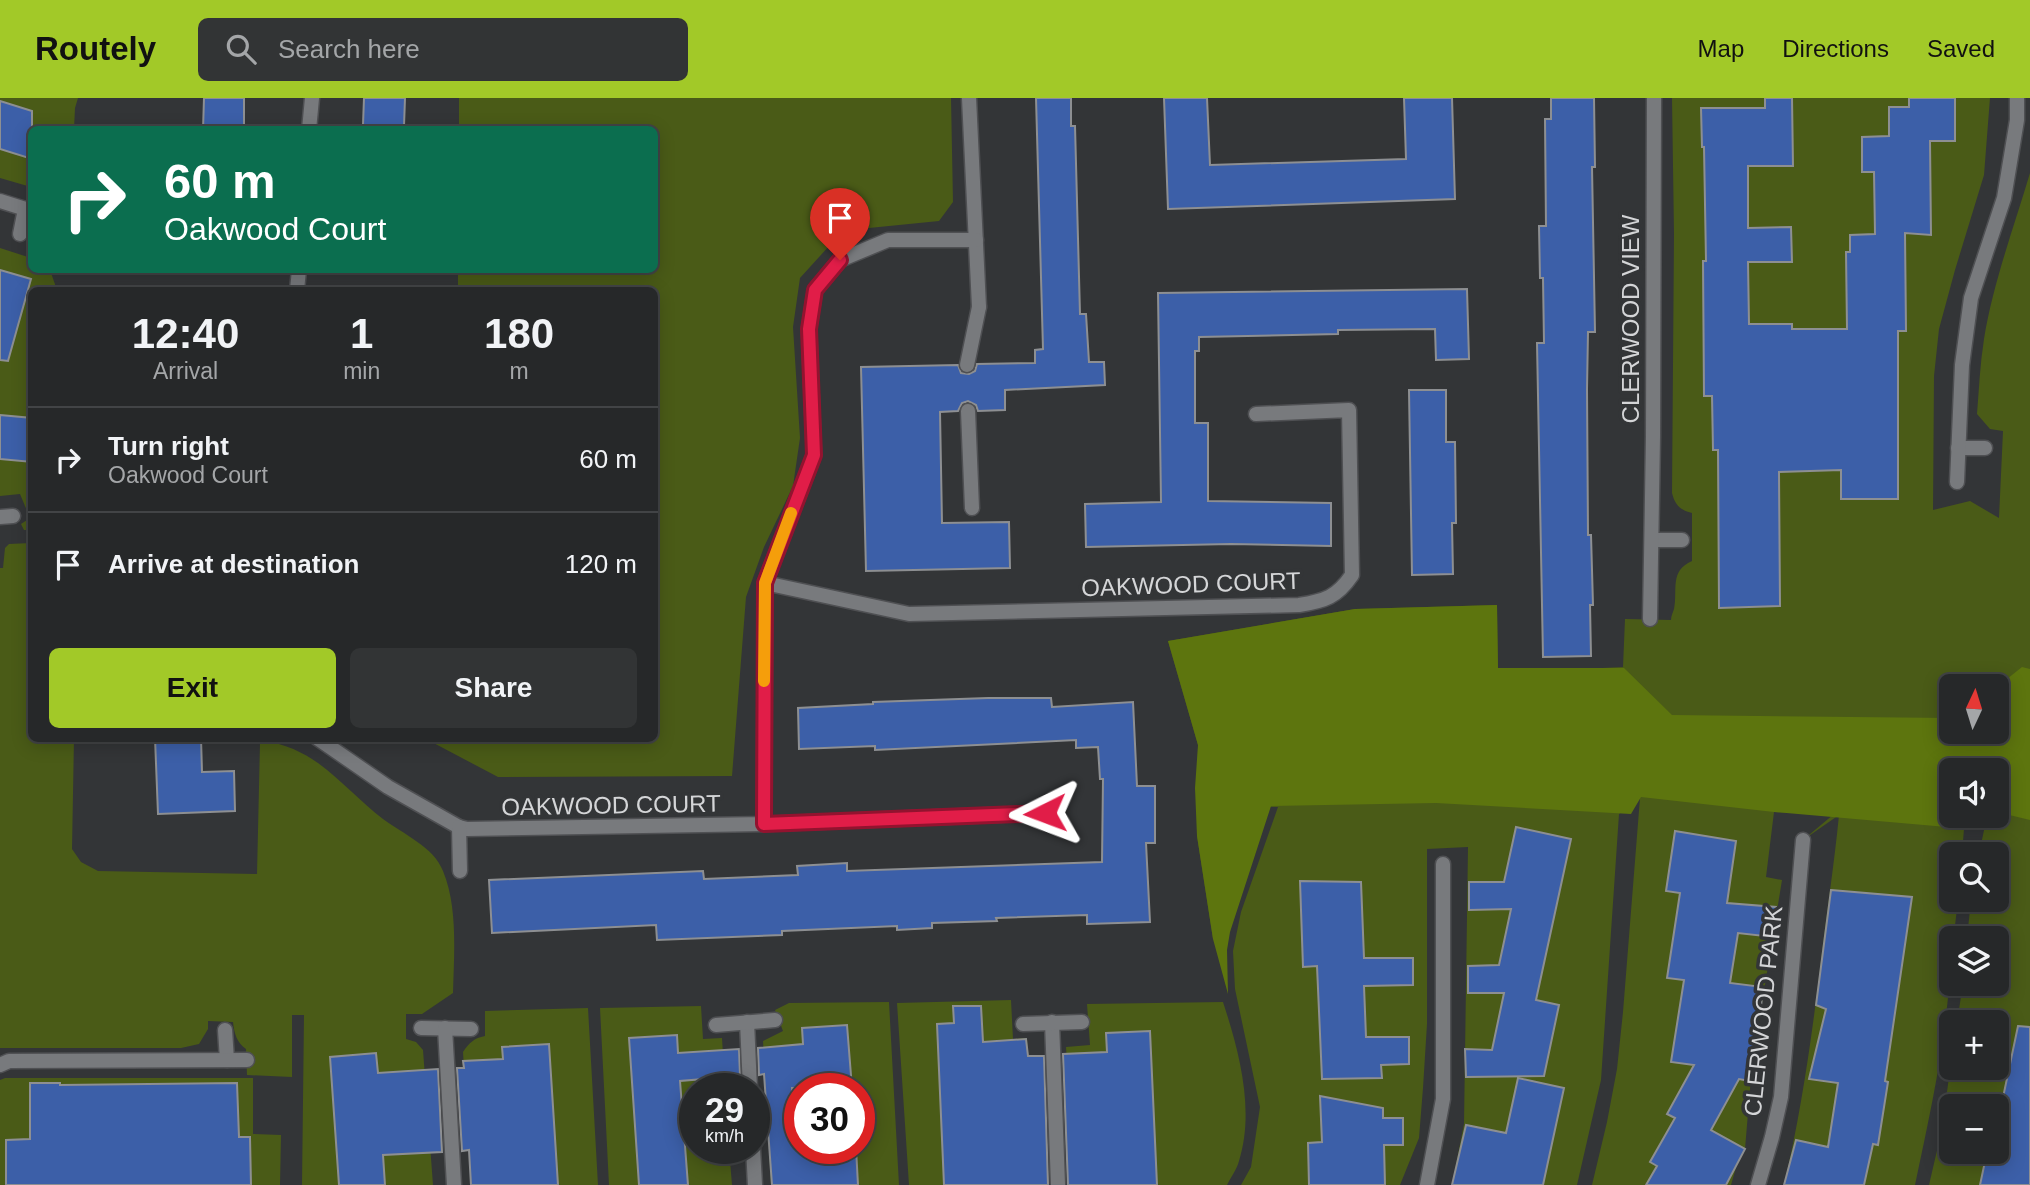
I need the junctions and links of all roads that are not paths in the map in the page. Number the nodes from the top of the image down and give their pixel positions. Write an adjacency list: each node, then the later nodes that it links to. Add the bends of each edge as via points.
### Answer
1 (312, 98): 5 (street)
2 (969, 98): 9 (street)
3 (1654, 98): 17 (street, CLERWOOD VIEW)
4 (2017, 98): 13 (street, via 2004,198 1971,298)
5 (309, 126)
6 (0, 201): 7 (street)
7 (28, 210): 8 (street)
8 (20, 234)
9 (976, 240): 10 (street, via 979,307); 19 (street, via 888,240 840,260 815,290 809,329 814,455)
10 (967, 365)
11 (968, 411): 16 (street)
12 (1256, 414): 19 (street, OAKWOOD COURT, via 1349,410 1352,575 1341,591 1322,601 1299,606 909,614)
13 (1958, 448): 14 (street); 15 (street)
14 (1985, 448)
15 (1957, 482)
16 (972, 508)
17 (1652, 540): 18 (street); 20 (street, CLERWOOD VIEW)
18 (1682, 540)
19 (765, 583): 23 (street)
20 (1650, 619)
21 (323, 742): 24 (street, OAKWOOD COURT, via 388,787)
22 (1045, 813): 23 (street, OAKWOOD COURT)
23 (764, 824): 24 (street, OAKWOOD COURT)
24 (460, 827): 27 (street)
25 (1803, 840): 47 (street, CLERWOOD PARK, via 1781,1097)
26 (1443, 864): 46 (street, via 1443,1098)
27 (460, 871)
28 (775, 1020): 30 (street)
29 (1082, 1021): 31 (street)
30 (747, 1022): 33 (street); 41 (street)
31 (1052, 1022): 32 (street); 45 (street)
32 (1023, 1024)
33 (716, 1025)
34 (421, 1028): 35 (street)
35 (445, 1028): 36 (street); 43 (street)
36 (471, 1029)
37 (225, 1030): 38 (street)
38 (227, 1060): 39 (street); 40 (street, via 9,1061)
39 (247, 1060)
40 (0, 1065)
41 (749, 1073)
42 (754, 1164): 44 (street)
43 (454, 1185)
44 (755, 1185)
45 (1058, 1185)
46 (1427, 1185)
47 (1758, 1185)

